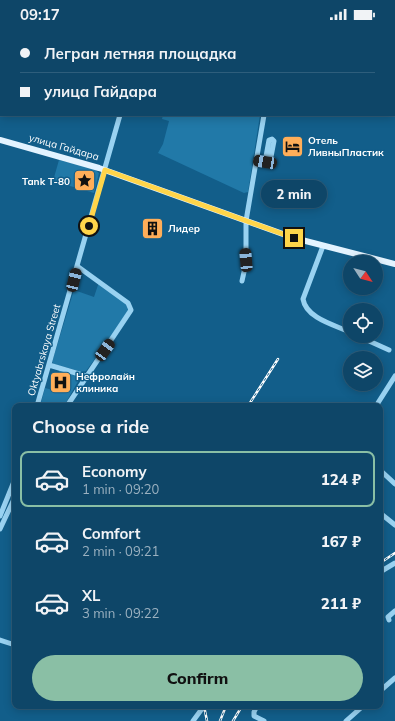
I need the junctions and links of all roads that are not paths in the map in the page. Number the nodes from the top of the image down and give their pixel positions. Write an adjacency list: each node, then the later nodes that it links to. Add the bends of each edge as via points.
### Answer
1 (120, 116): 6 (street, Oktyabrskaya Street)
2 (264, 116): 4 (street)
3 (0, 140): 6 (main road, улица Гайдара)
4 (256, 160): 5 (street); 7 (street)
5 (265, 162)
6 (105, 170): 7 (main road, улица Гайдара); 10 (street, Oktyabrskaya Street)
7 (246, 221): 8 (main road, улица Гайдара); 11 (street, via 246,263)
8 (323, 246): 9 (main road, улица Гайдара); 12 (street, via 303,299 304,305 314,315)
9 (395, 264)
10 (77, 266): 15 (street, Oktyabrskaya Street); 16 (street, via 108,287 131,307 130,313)
11 (242, 282)
12 (343, 329)
13 (374, 343): 14 (street)
14 (389, 350)
15 (49, 365): 16 (street); 18 (street, Oktyabrskaya Street)
16 (86, 376): 19 (street)
17 (394, 380): 20 (street)
18 (39, 403)
19 (69, 403)
20 (378, 403)
21 (383, 473): 22 (street)
22 (395, 484)
23 (12, 486): 26 (street)
24 (12, 503): 28 (street)
25 (383, 515): 27 (street)
26 (0, 516)
27 (395, 525)
28 (0, 529)
29 (395, 563): 30 (street)
30 (383, 570)
31 (395, 611): 32 (street, via 388,617)
32 (389, 620)
33 (0, 640): 34 (street)
34 (12, 644)
35 (395, 678): 36 (street)
36 (383, 688)
37 (202, 709): 40 (street)
38 (256, 709): 41 (street, via 254,716)
39 (360, 709): 42 (street)
40 (193, 721)
41 (264, 721)
42 (346, 721)

